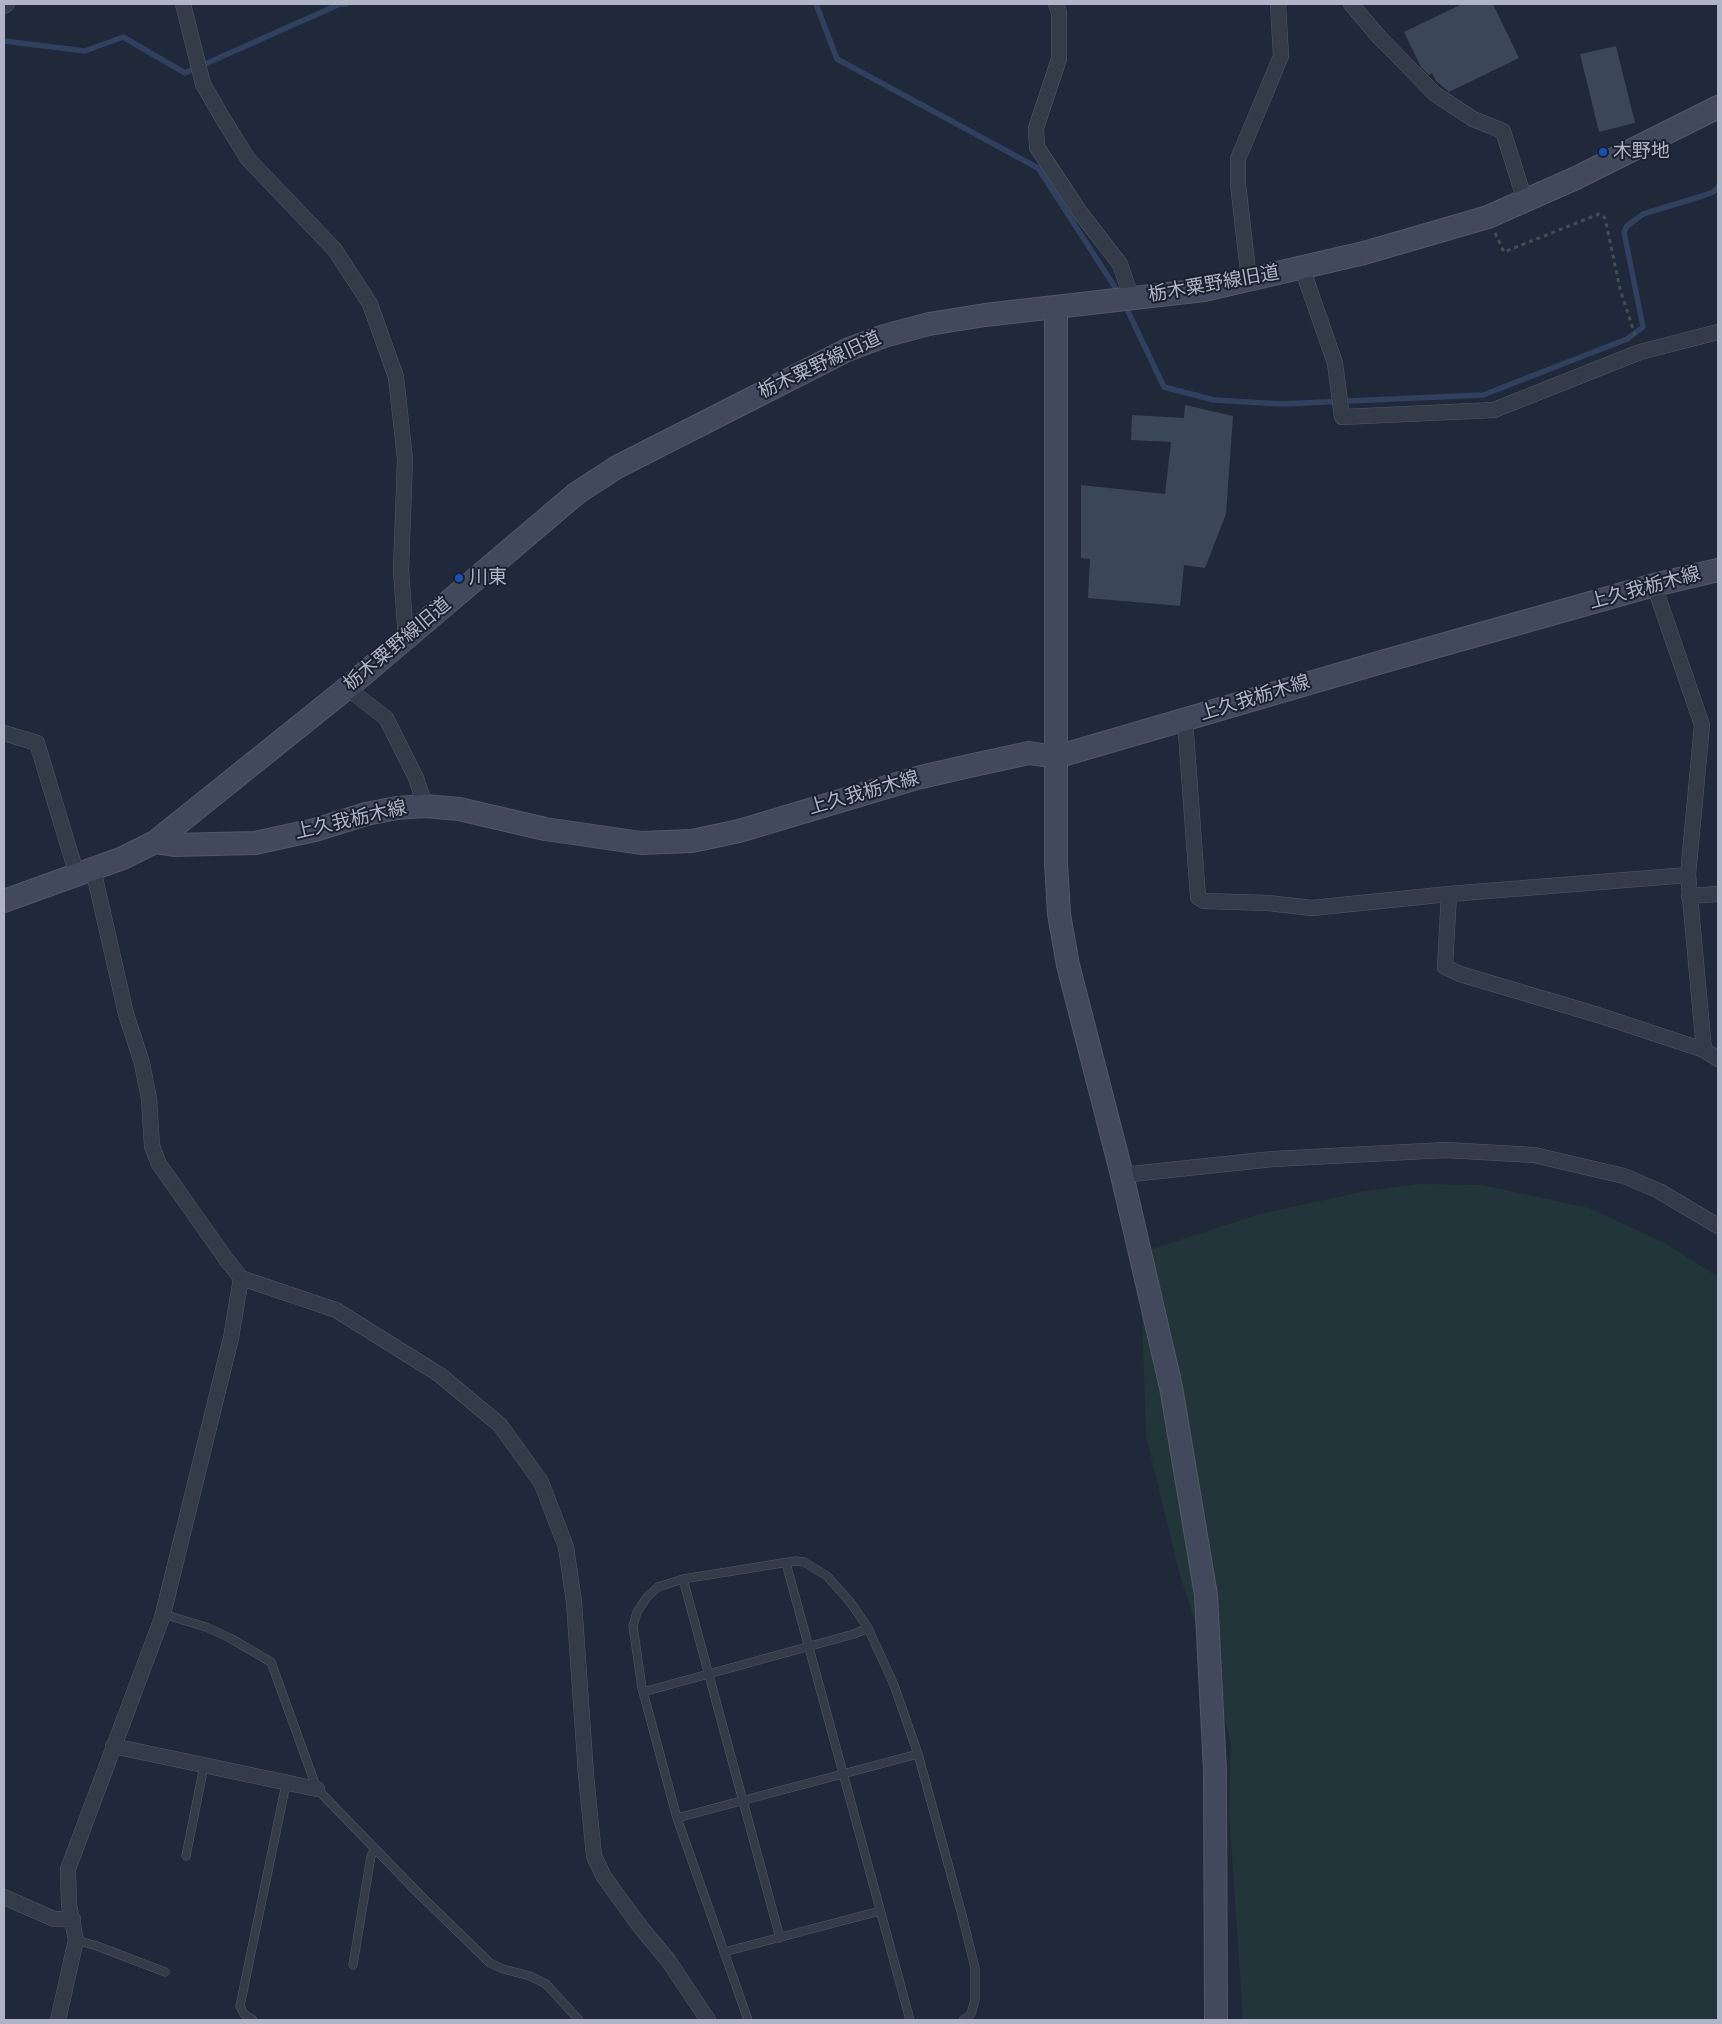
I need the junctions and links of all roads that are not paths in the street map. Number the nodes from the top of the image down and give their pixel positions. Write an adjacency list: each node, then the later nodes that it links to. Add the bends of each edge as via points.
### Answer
1 (7, 4): 6 (street)
2 (183, 4): 16 (street, via 203,84 248,159 335,250 370,304 396,377 405,459 401,570)
3 (1056, 4): 11 (street, via 1059,59 1036,128 1037,147 1079,211 1120,264)
4 (1278, 4): 10 (street, via 1281,56 1238,160)
5 (1351, 4): 8 (street, via 1435,94 1473,119 1504,131)
6 (4, 6)
7 (1718, 106): 8 (street, 栃木粟野線旧道)
8 (1525, 201): 9 (street, 栃木粟野線旧道, via 1488,217)
9 (1302, 268): 10 (street, 栃木粟野線旧道); 13 (street, via 1335,363 1342,417 1494,410 1640,352)
10 (1249, 280): 11 (street, 栃木粟野線旧道)
11 (1132, 300): 12 (street, 栃木粟野線旧道)
12 (1056, 308): 16 (street, 栃木粟野線旧道, via 929,324 847,350 794,376 617,467 577,493); 20 (street)
13 (1718, 332)
14 (1718, 570): 15 (street, 上久我栃木線)
15 (1654, 585): 18 (street, 上久我栃木線); 24 (street, via 1702,725)
16 (406, 638): 17 (street, 栃木粟野線旧道)
17 (347, 688): 21 (street, via 386,718); 22 (street, 栃木粟野線旧道)
18 (1185, 720): 20 (street, 上久我栃木線); 25 (street, via 1198,897 1204,901 1312,908)
19 (4, 733): 23 (street, via 38,743)
20 (1056, 757): 21 (street, 上久我栃木線, via 1029,754 969,766 917,778 739,831 692,841 641,843 545,828 459,809); 31 (street, via 1059,914 1068,965)
21 (426, 806): 22 (street, 上久我栃木線, via 366,814 255,844 174,845)
22 (155, 842): 23 (street, 上久我栃木線)
23 (85, 872): 28 (street, 上久我栃木線); 33 (street, via 142,1063 149,1099 152,1146 172,1184)
24 (1688, 875): 25 (street); 27 (street)
25 (1449, 894): 29 (street, via 1445,967)
26 (1718, 894): 27 (street)
27 (1689, 896): 29 (street)
28 (4, 901)
29 (1704, 1050): 30 (street)
30 (1718, 1059)
31 (1122, 1174): 32 (street, via 1273,1159 1446,1150 1534,1155 1624,1176 1659,1191); 66 (street, via 1171,1386 1206,1595 1215,1770)
32 (1718, 1226)
33 (241, 1278): 36 (street, via 231,1338); 62 (street, via 336,1310 440,1375 500,1425 541,1482 566,1547 574,1602 594,1856 604,1877 673,1967)
34 (786, 1563): 35 (lane); 37 (lane, via 804,1562 827,1576); 38 (lane)
35 (683, 1578): 39 (lane); 40 (lane, via 658,1587 637,1612 633,1626)
36 (163, 1614): 41 (street); 46 (lane, via 206,1627 271,1662)
37 (868, 1628): 38 (lane); 42 (lane, via 894,1685)
38 (808, 1646): 39 (lane); 44 (lane)
39 (708, 1673): 40 (lane); 47 (lane)
40 (643, 1692): 48 (lane)
41 (113, 1746): 43 (street); 53 (street, via 68,1869 69,1905)
42 (918, 1754): 44 (lane); 65 (lane, via 974,1968 975,2000 971,2014)
43 (204, 1766): 45 (street); 50 (lane)
44 (843, 1774): 47 (lane); 52 (lane)
45 (286, 1784): 46 (street); 60 (lane, via 240,2006 244,2014)
46 (317, 1789): 49 (lane)
47 (742, 1800): 48 (lane); 54 (lane)
48 (677, 1818): 56 (lane)
49 (375, 1849): 57 (lane); 61 (lane, via 490,1963 546,1984)
50 (186, 1856)
51 (4, 1897): 53 (street, via 54,1918)
52 (880, 1911): 54 (lane); 64 (lane)
53 (73, 1919): 55 (street)
54 (780, 1938): 56 (lane)
55 (76, 1940): 58 (lane); 59 (street)
56 (724, 1952): 63 (lane)
57 (353, 1966)
58 (165, 1972)
59 (58, 2020)
60 (253, 2020)
61 (579, 2020)
62 (708, 2020)
63 (748, 2020)
64 (910, 2020)
65 (963, 2020)
66 (1216, 2020)

